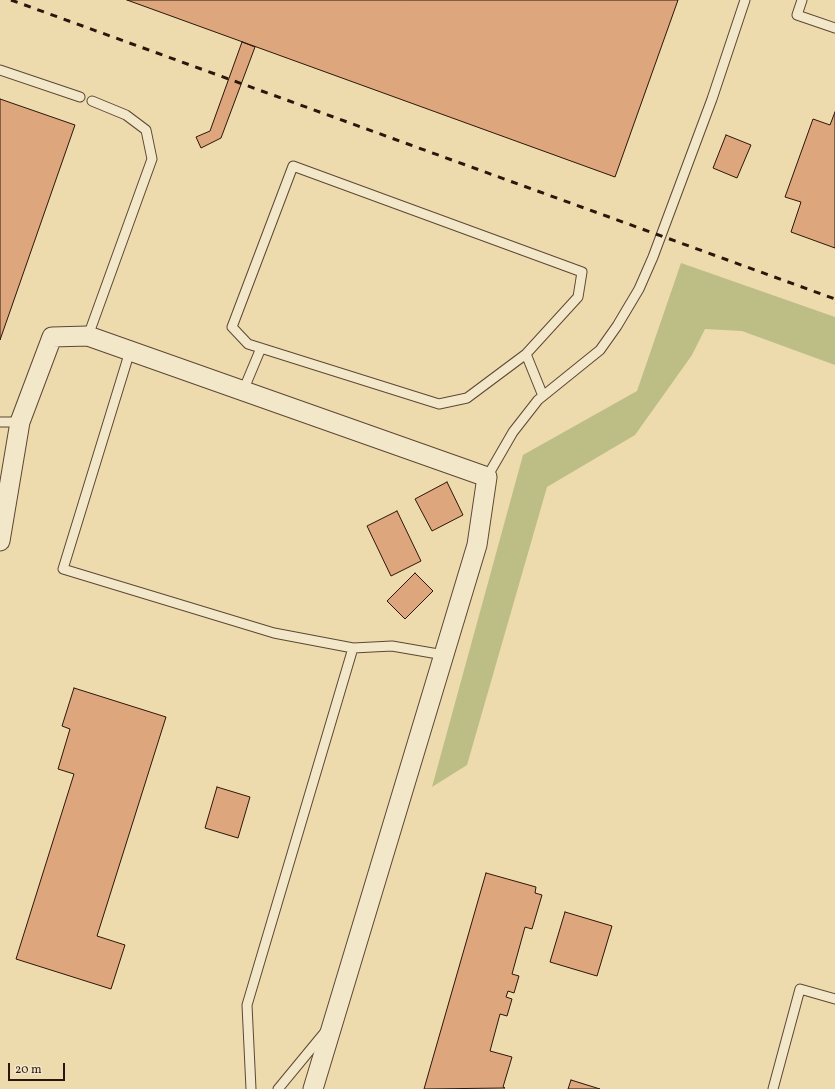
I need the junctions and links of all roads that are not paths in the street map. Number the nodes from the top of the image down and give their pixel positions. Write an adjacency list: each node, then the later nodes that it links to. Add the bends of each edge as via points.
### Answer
1 (745, 0): 12 (lane, via 712,99 639,289 600,350)
2 (802, 0): 3 (lane, via 797,15)
3 (835, 28)
4 (0, 70): 5 (lane)
5 (80, 97)
6 (92, 101): 7 (lane, via 126,115 146,130 152,159)
7 (88, 336): 9 (street); 14 (street, via 52,336)
8 (261, 348): 10 (lane, via 439,404 467,398); 10 (lane, via 248,344 232,327 294,166 582,272 578,298); 11 (lane)
9 (130, 351): 11 (street); 17 (lane, via 63,569 274,632)
10 (526, 354): 12 (lane)
11 (243, 391): 15 (street)
12 (543, 396): 15 (lane, via 513,432)
13 (0, 422): 14 (lane)
14 (20, 422): 16 (street)
15 (487, 477): 18 (street, via 477,545)
16 (0, 541)
17 (353, 648): 18 (lane, via 392,646); 21 (lane, via 247,1005)
18 (444, 655): 20 (street)
19 (835, 999): 24 (lane, via 800,989)
20 (334, 1021): 22 (lane); 23 (street)
21 (251, 1089)
22 (278, 1089)
23 (313, 1089)
24 (773, 1089)

